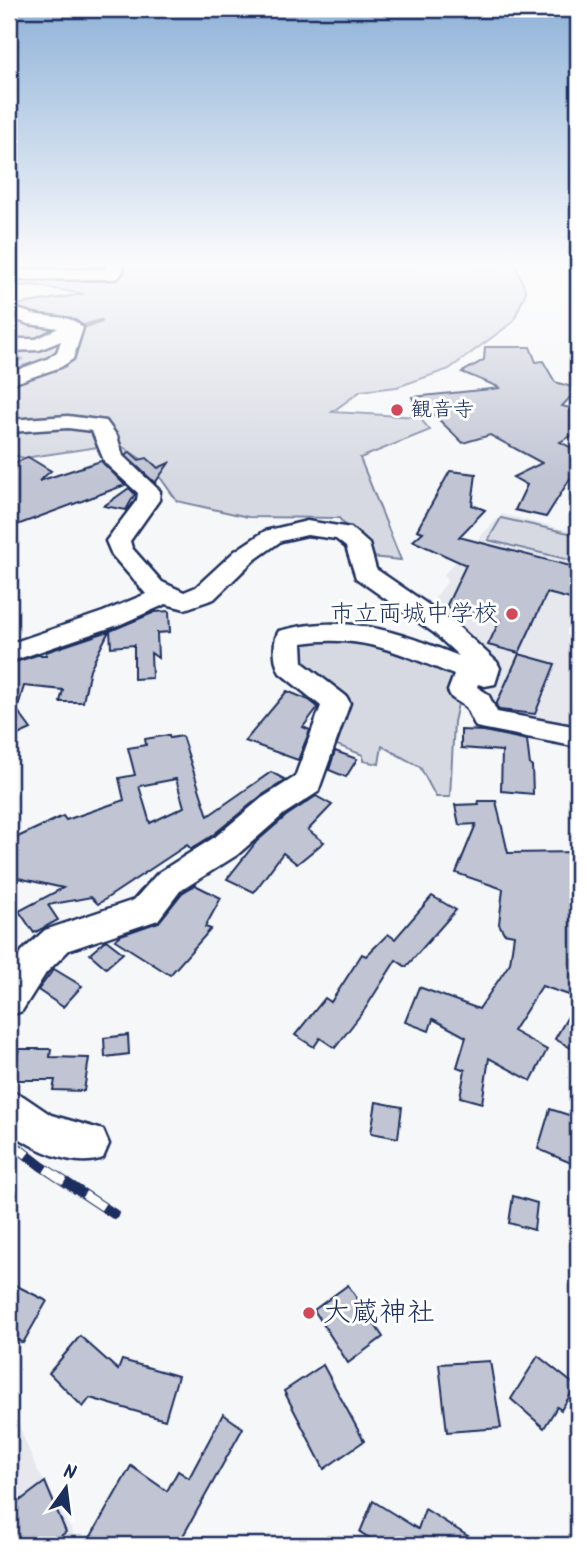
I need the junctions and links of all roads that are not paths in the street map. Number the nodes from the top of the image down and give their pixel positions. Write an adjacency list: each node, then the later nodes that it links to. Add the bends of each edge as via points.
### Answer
1 (58, 336): 3 (street, via 39,344)
2 (72, 336): 4 (street, via 66,355)
3 (9, 345)
4 (9, 379)
5 (9, 426): 6 (street, via 99,425 113,458 149,491 148,500 118,541 120,550)
6 (164, 595): 7 (street); 8 (street, via 184,601 205,593 273,536 307,528 343,533 357,544 365,573 443,627 487,668)
7 (9, 653)
8 (478, 701): 9 (street, via 486,720); 10 (street, via 462,691 470,671 394,640 332,629 288,637 290,667 336,703 307,784 226,846 169,882 146,910 57,940 34,961)
9 (578, 737)
10 (9, 1000)
11 (9, 1109): 12 (street, via 42,1132)
12 (89, 1144)

